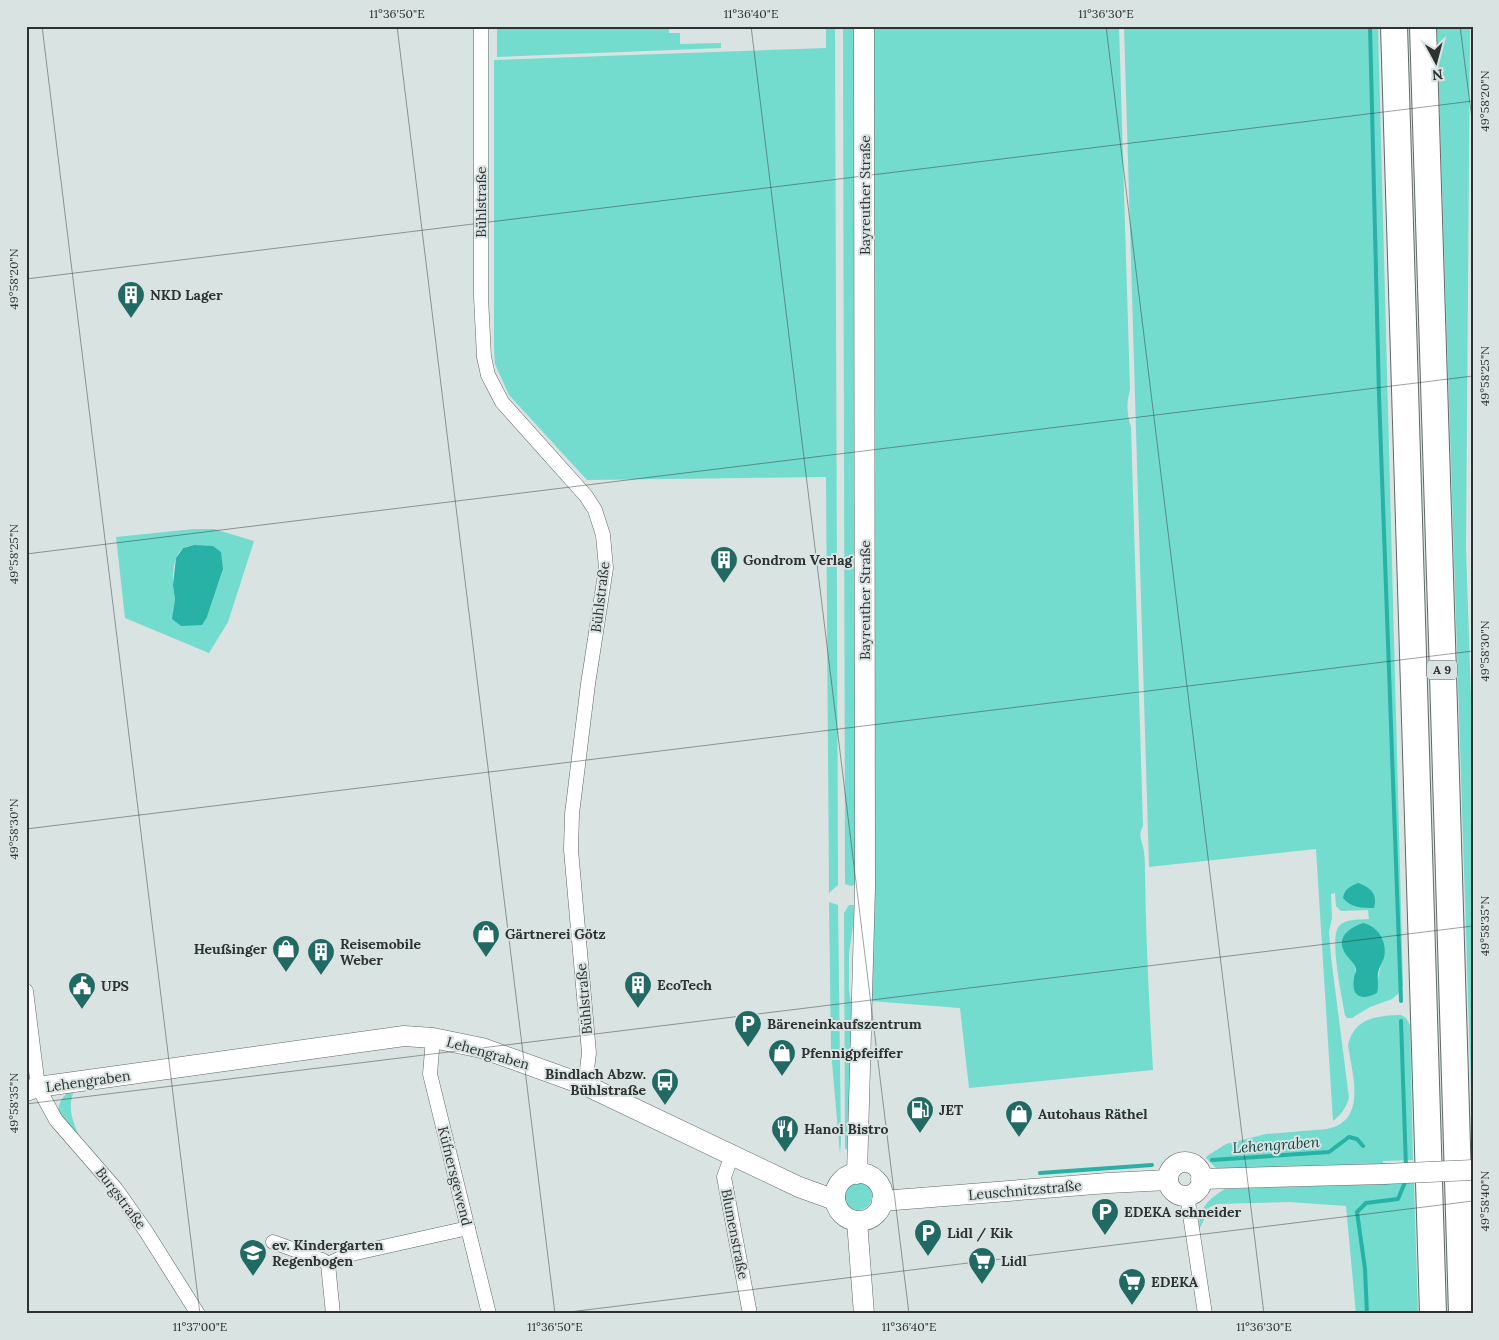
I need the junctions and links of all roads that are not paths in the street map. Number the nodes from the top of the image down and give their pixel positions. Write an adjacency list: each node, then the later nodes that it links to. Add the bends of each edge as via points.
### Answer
1 (481, 26): 7 (street, Bühlstraße, via 481,297 488,375 502,402 586,496 600,522 606,552 572,823 571,850 589,1053)
2 (864, 26): 11 (street, Bayreuther Straße, via 865,889)
3 (1394, 26): 27 (highway, A 9)
4 (1423, 26): 28 (highway, A 9)
5 (26, 991): 8 (street)
6 (434, 1038): 7 (street, Lehengraben, via 482,1048); 8 (street, Lehengraben, via 404,1036); 18 (street, Küfnersgewend, via 430,1074)
7 (585, 1085): 9 (street, Lehengraben)
8 (32, 1089): 21 (street, Burgstraße, via 116,1189)
9 (732, 1155): 15 (street, Lehengraben); 24 (street, Blumenstraße, via 724,1177)
10 (1473, 1170): 12 (street, bridge)
11 (857, 1174): 15 (street, via 843,1179 835,1192); 16 (street, via 869,1176 878,1184)
12 (1201, 1179): 13 (street, via 1197,1167 1186,1162 1174,1166); 14 (street, via 1200,1187)
13 (1168, 1180): 14 (street, via 1173,1191); 16 (street, Leuschnitzstraße)
14 (1187, 1195): 26 (street)
15 (835, 1200): 17 (street, via 844,1216)
16 (882, 1201): 17 (street, via 870,1218)
17 (857, 1221): 25 (street)
18 (468, 1228): 20 (street, via 347,1255); 23 (street, Küfnersgewend)
19 (273, 1242): 20 (street)
20 (328, 1264): 22 (street)
21 (198, 1314)
22 (333, 1314)
23 (489, 1314)
24 (750, 1314)
25 (864, 1314)
26 (1205, 1314)
27 (1433, 1314)
28 (1462, 1314)

